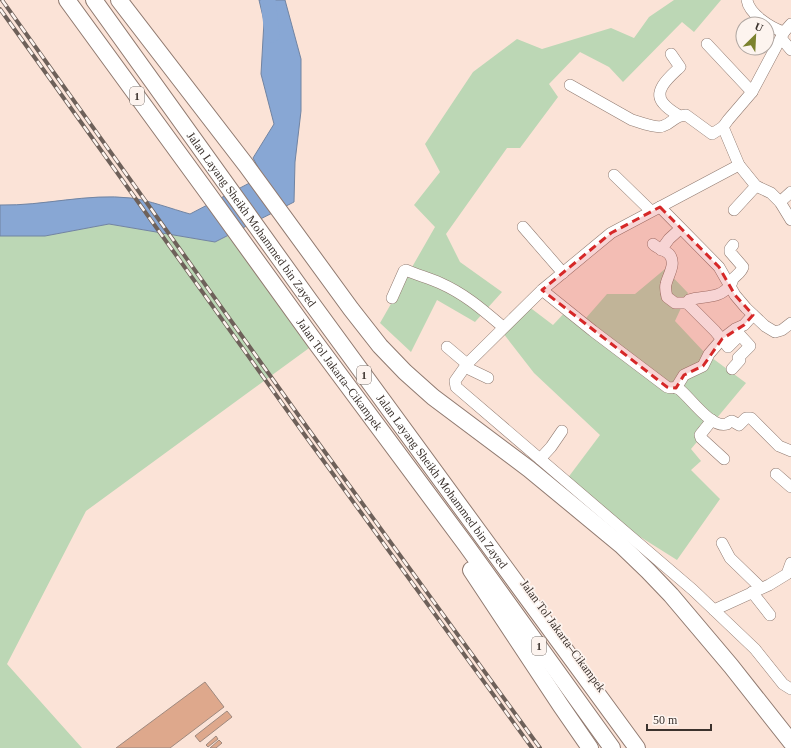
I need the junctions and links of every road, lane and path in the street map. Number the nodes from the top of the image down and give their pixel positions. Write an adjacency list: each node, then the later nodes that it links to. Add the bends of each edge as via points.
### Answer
1 (67, 0): 48 (highway, Jalan Tol Jakarta–Cikampek / 1, via 316,344)
2 (84, 0): 58 (highway, Jalan Layang Sheikh Mohammed bin Zayed / 1)
3 (94, 0): 59 (highway, Jalan Layang Sheikh Mohammed bin Zayed / 1, via 301,289)
4 (103, 0): 60 (highway, Jalan Tol Jakarta–Cikampek / 1)
5 (119, 0): 55 (highway, via 246,165 380,346 432,397 529,470 620,544 671,595)
6 (747, 0): 7 (street, via 750,10 770,26)
7 (785, 31): 9 (street); 12 (street)
8 (707, 44): 12 (street)
9 (791, 50)
10 (671, 54): 13 (street, via 680,67 662,87 660,95 662,102)
11 (570, 85): 13 (street, via 632,120 664,126)
12 (752, 92): 14 (street)
13 (678, 115): 14 (street, via 686,115 712,134)
14 (723, 127): 15 (street)
15 (739, 165): 17 (street); 20 (street)
16 (614, 175): 20 (street)
17 (756, 186): 19 (street, via 771,193); 21 (street)
18 (791, 192): 19 (street)
19 (780, 202): 22 (street)
20 (655, 209): 24 (street); 26 (street, via 611,233)
21 (734, 210)
22 (791, 220)
23 (523, 227): 26 (street)
24 (680, 229): 27 (street, via 716,264); 30 (street, via 657,247 669,254 672,259 666,284 667,296 675,303)
25 (733, 245): 27 (street, via 730,252 743,267)
26 (563, 273): 28 (street)
27 (730, 286): 30 (street, via 716,296 699,297); 31 (street)
28 (542, 290): 33 (street); 39 (street, via 669,388)
29 (392, 298): 33 (street, via 406,270 440,282 468,298)
30 (687, 303): 34 (street)
31 (753, 315): 32 (street, via 775,332); 34 (street, via 744,325)
32 (791, 323)
33 (503, 327): 36 (street)
34 (722, 339): 37 (street, via 728,347 740,335 750,346 738,358 740,360); 39 (street, via 703,366 684,375)
35 (447, 347): 36 (street)
36 (466, 366): 38 (street); 43 (street, via 454,381 456,386)
37 (732, 369)
38 (488, 378)
39 (676, 388): 40 (street)
40 (712, 420): 42 (street, via 722,424 732,420 739,425 746,418 751,418 779,446); 44 (street, via 700,435)
41 (562, 431): 43 (street)
42 (791, 451)
43 (540, 459): 52 (street)
44 (724, 459)
45 (776, 474): 46 (street)
46 (791, 487)
47 (722, 543): 51 (street, via 730,558)
48 (466, 545): 56 (highway, via 471,569); 57 (highway, Jalan Tol Jakarta–Cikampek / 1)
49 (791, 563): 50 (street)
50 (789, 576): 51 (street)
51 (756, 590): 52 (street); 53 (street)
52 (714, 610): 54 (street, via 755,649 783,684)
53 (770, 615)
54 (791, 689)
55 (791, 742)
56 (590, 748)
57 (612, 748)
58 (622, 748)
59 (637, 748)
60 (643, 748)

